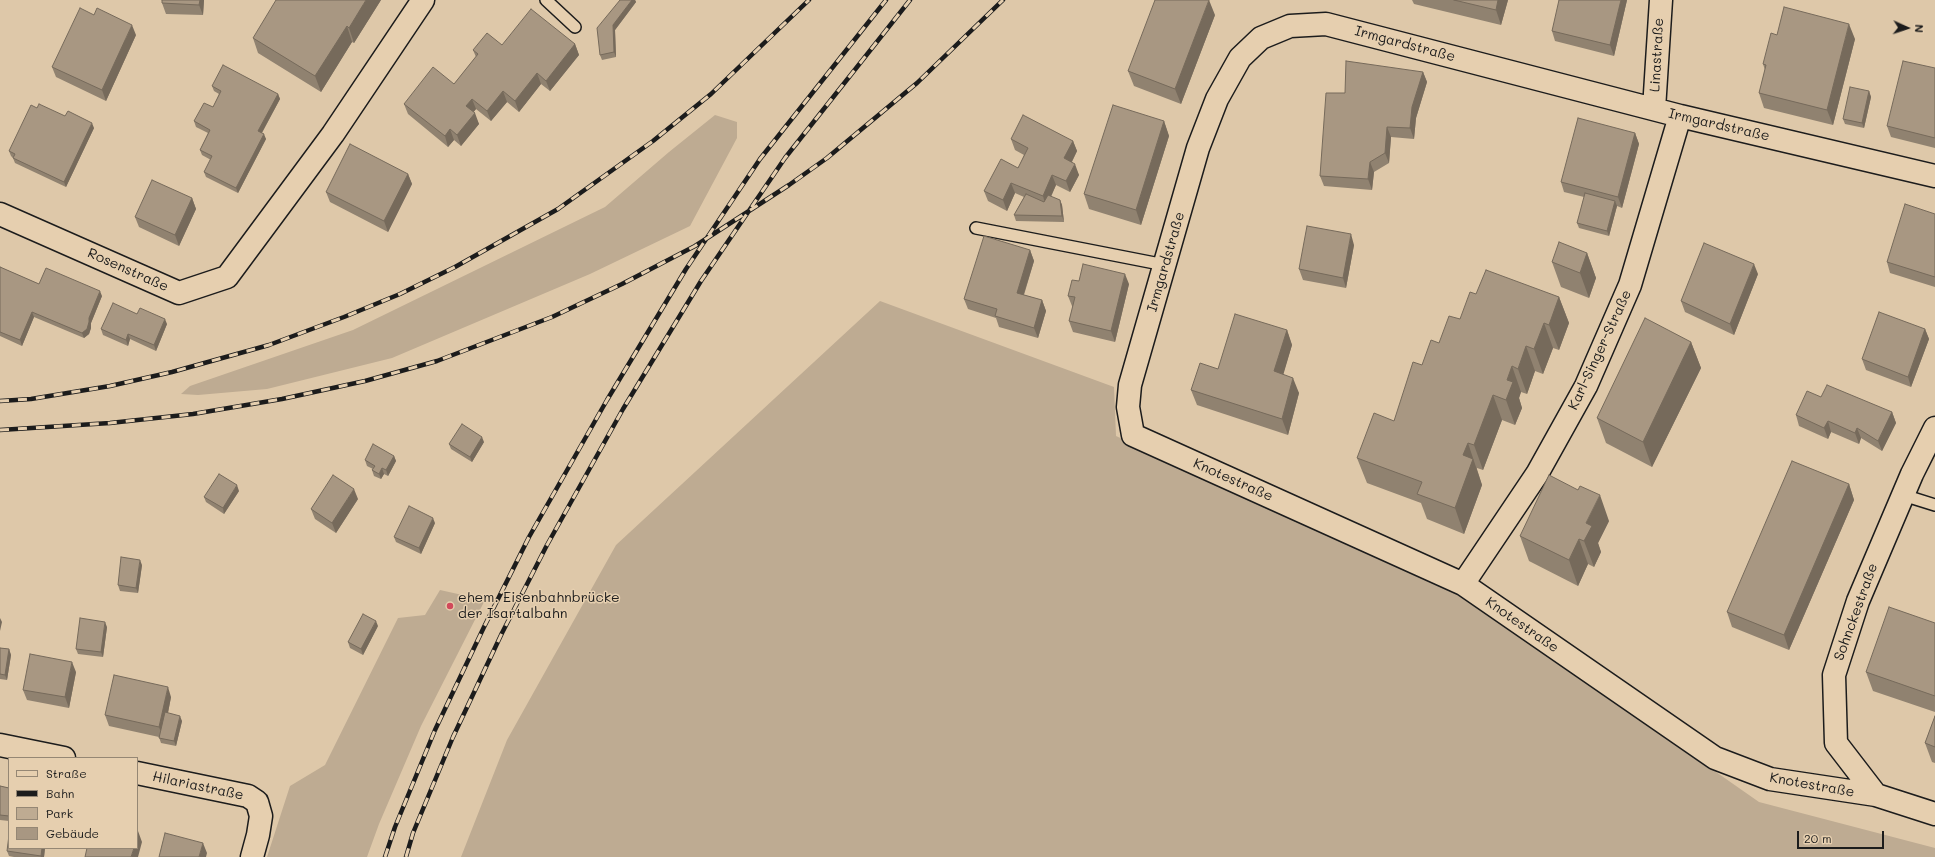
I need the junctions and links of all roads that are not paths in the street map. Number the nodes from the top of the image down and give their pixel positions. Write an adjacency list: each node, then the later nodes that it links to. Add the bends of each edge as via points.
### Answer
1 (423, 0): 8 (street, Rosenstraße, via 333,134 227,277 179,293)
2 (546, 0): 4 (lane)
3 (1661, 0): 5 (street, Linastraße)
4 (576, 27)
5 (1654, 109): 6 (street, Irmgardstraße); 10 (street, Irmgardstraße, via 1326,24 1290,26 1260,38 1240,58 1217,100 1198,148)
6 (1680, 116): 7 (street, Irmgardstraße); 15 (street, Karl-Singer-Straße, via 1630,286 1586,386 1537,474)
7 (1935, 176)
8 (0, 214)
9 (976, 228): 10 (lane)
10 (1165, 265): 11 (street, Irmgardstraße, via 1130,385)
11 (1128, 407): 15 (street, Knotestraße, via 1132,435)
12 (1935, 428): 13 (street, Sohnckestraße)
13 (1903, 495): 14 (lane); 19 (street, Sohnckestraße, via 1858,601 1834,675 1836,743)
14 (1935, 505)
15 (1463, 584): 19 (street, Knotestraße, via 1715,758 1770,779)
16 (0, 745): 17 (street)
17 (59, 757)
18 (138, 773): 21 (street, Hilariastraße, via 248,796 257,802 261,816)
19 (1876, 795): 20 (street, Knotestraße)
20 (1935, 814)
21 (252, 857)

